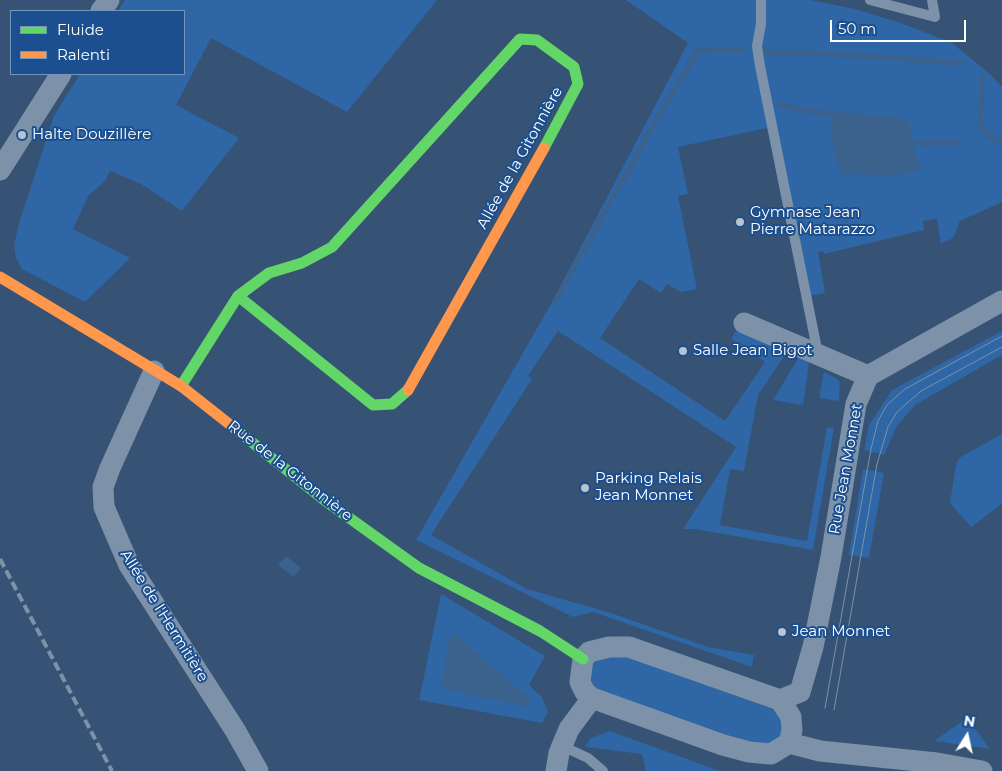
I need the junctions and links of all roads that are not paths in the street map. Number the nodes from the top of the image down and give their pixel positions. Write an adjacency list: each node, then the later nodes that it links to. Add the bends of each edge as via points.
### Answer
1 (761, 0): 10 (lane, via 757,46 760,66)
2 (870, 0): 3 (lane, via 935,17)
3 (932, 0)
4 (60, 75): 5 (street)
5 (0, 170)
6 (0, 277): 11 (street, Rue de la Gitonnière)
7 (238, 296): 7 (street, Allée de la Gitonnière, via 269,273 332,247 520,39 536,40 574,67 578,84 568,106 409,389 392,404 373,405); 13 (street, Allée de la Gitonnière)
8 (1002, 301): 12 (street)
9 (744, 322): 10 (street)
10 (818, 354): 12 (street)
11 (154, 371): 13 (street, Rue de la Gitonnière); 19 (street, Allée de l'Hermitière, via 103,487 104,507 129,565)
12 (868, 376): 16 (street, Rue Jean Monnet, via 856,404 813,647 800,692)
13 (181, 386): 14 (street, Rue de la Gitonnière, via 323,499 419,568 540,631)
14 (583, 659): 15 (street, via 580,682); 16 (street, via 589,652 629,647)
15 (592, 698): 17 (street, via 749,752 771,754); 18 (street, via 569,729)
16 (780, 700): 17 (street, via 791,717)
17 (789, 743): 22 (street, via 820,751)
18 (562, 746): 20 (street); 21 (lane, via 588,758)
19 (258, 771)
20 (556, 771)
21 (603, 771)
22 (982, 771)

